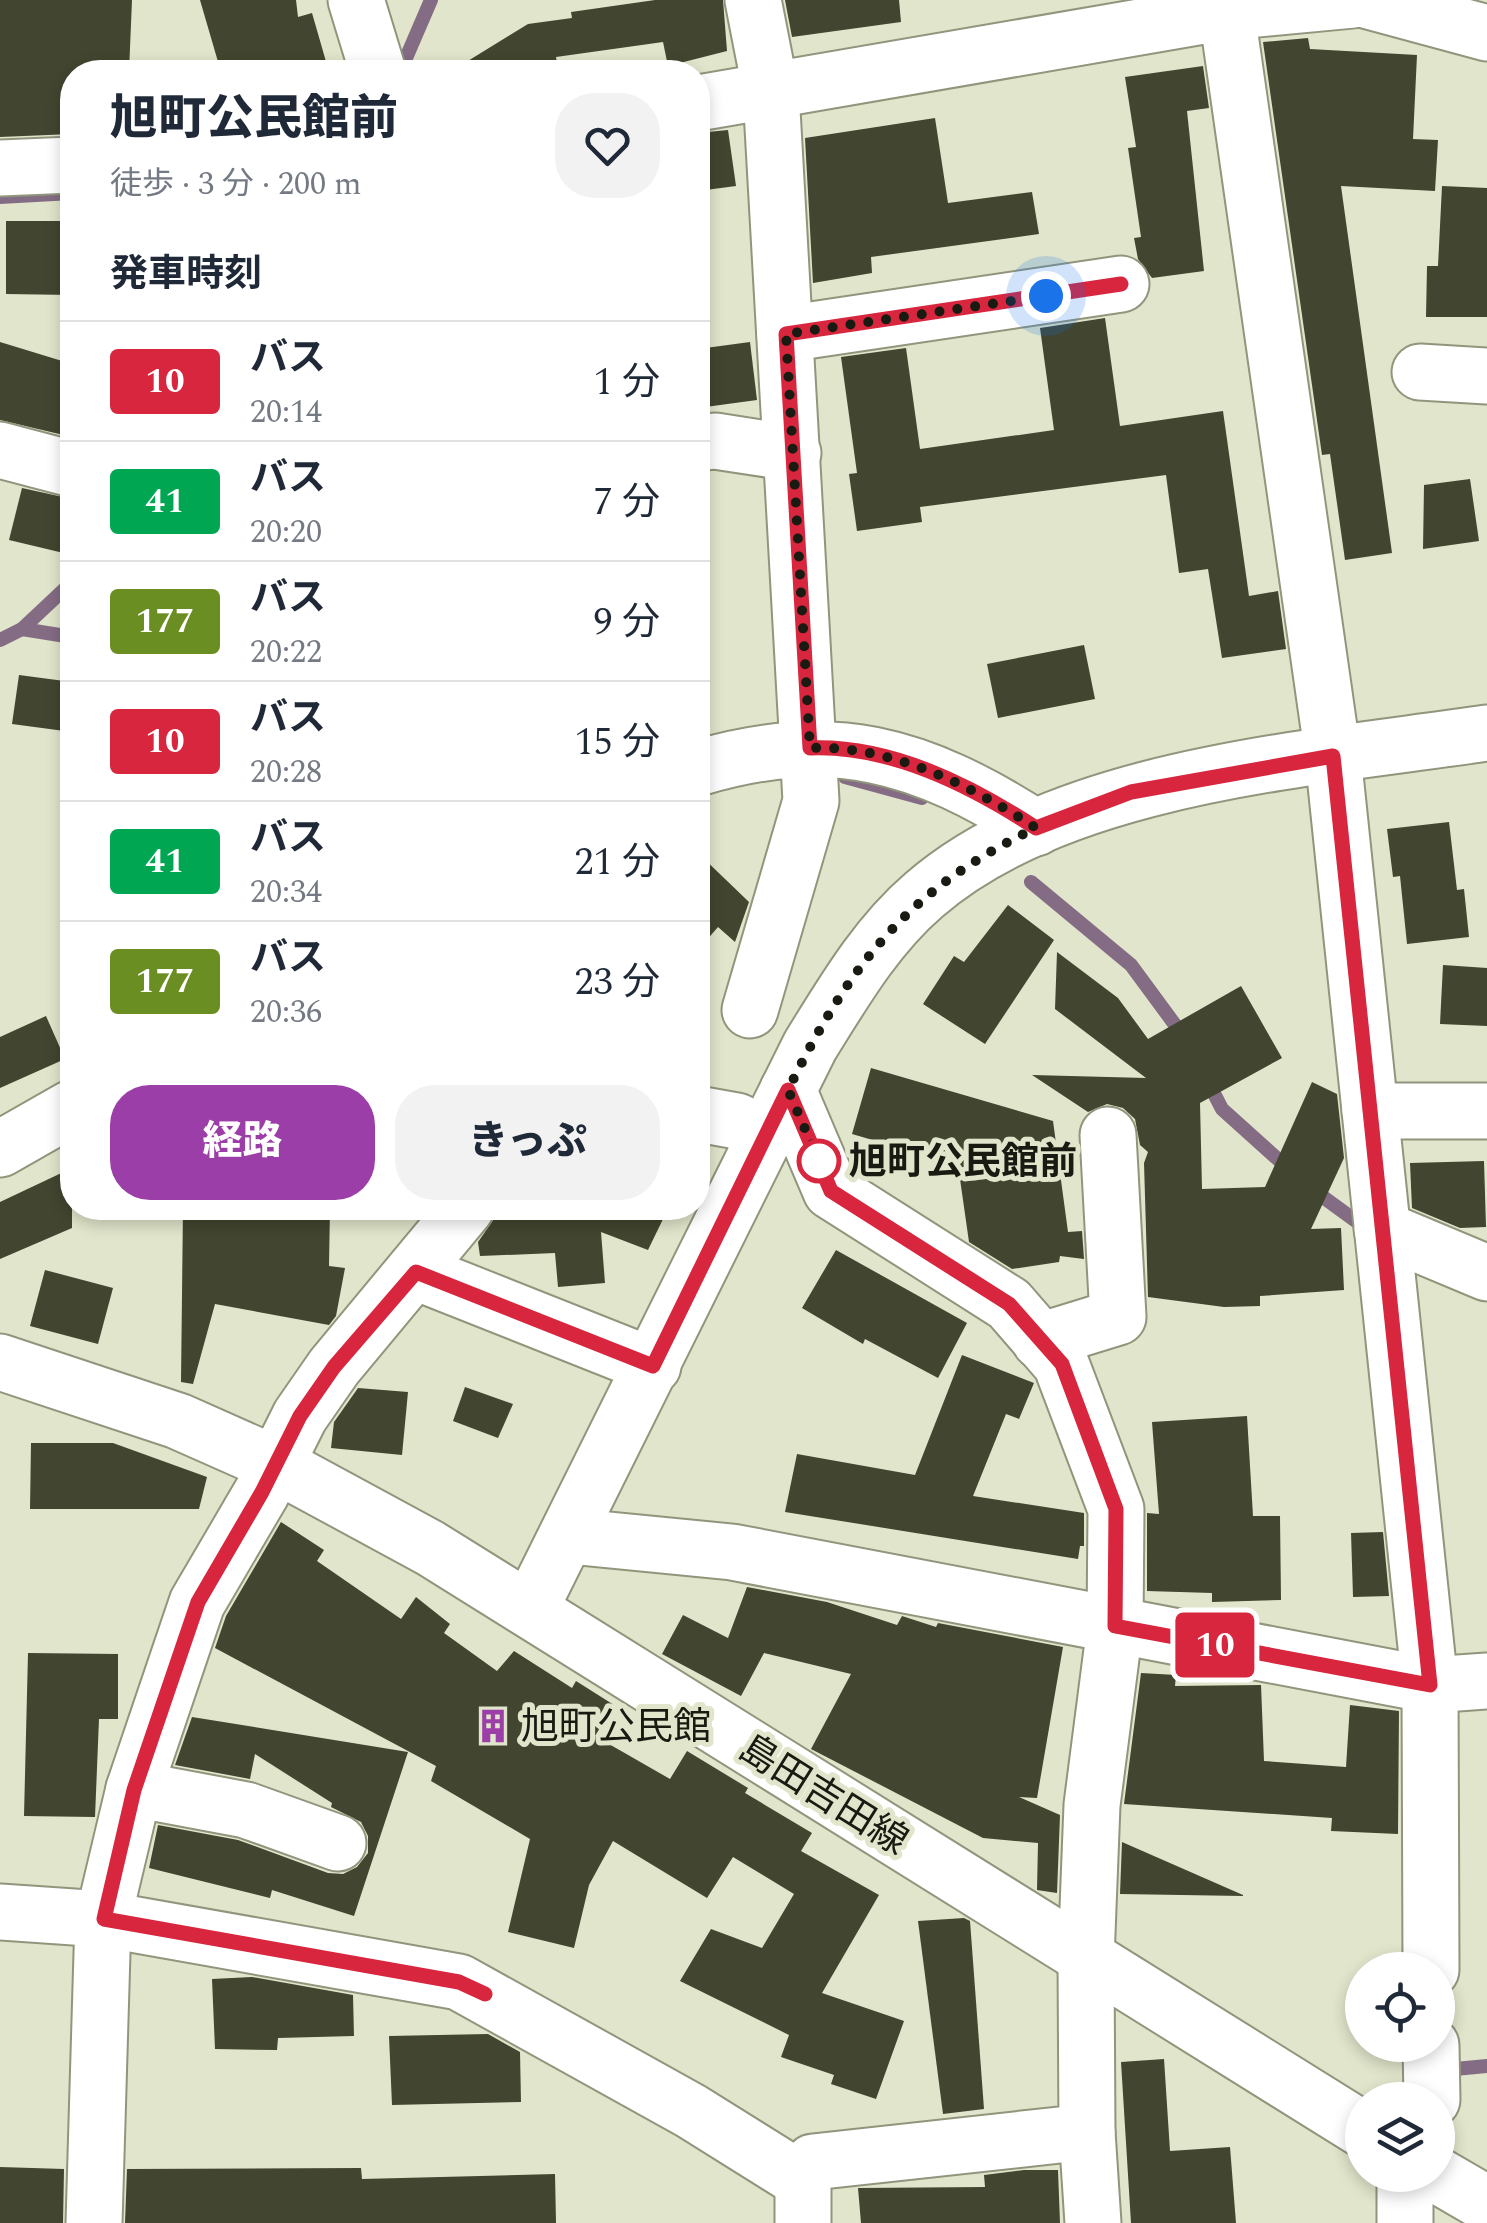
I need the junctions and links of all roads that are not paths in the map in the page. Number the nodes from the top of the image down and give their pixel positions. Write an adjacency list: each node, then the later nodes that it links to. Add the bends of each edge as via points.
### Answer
1 (356, 0): 7 (street)
2 (752, 0): 8 (street)
3 (1354, 0): 5 (street)
4 (1364, 0): 6 (street)
5 (1226, 6): 8 (street); 22 (street)
6 (1487, 33)
7 (374, 60)
8 (771, 92): 9 (street); 13 (street)
9 (710, 101)
10 (60, 166): 11 (street)
11 (0, 168)
12 (1121, 284): 13 (street)
13 (786, 334): 18 (street)
14 (1420, 372): 15 (street)
15 (1487, 376)
16 (710, 442): 18 (street)
17 (0, 450): 19 (street)
18 (793, 453): 21 (street)
19 (60, 466)
20 (1487, 733): 22 (street)
21 (810, 748): 23 (street, via 755,750); 24 (street, via 879,755 928,771); 25 (street, via 811,801)
22 (1333, 756): 24 (street, via 1131,792); 26 (street)
23 (710, 764)
24 (1036, 828): 28 (street, via 976,857 923,896 862,963)
25 (750, 1010)
26 (1370, 1111): 27 (street); 34 (street)
27 (1487, 1112)
28 (776, 1113): 30 (street, via 736,1121); 37 (street, via 831,1191 1009,1304); 39 (street)
29 (60, 1115): 32 (street)
30 (710, 1116)
31 (1108, 1135): 37 (street, via 1118,1316)
32 (0, 1149)
33 (457, 1220): 35 (street)
34 (1382, 1229): 36 (street); 45 (street)
35 (416, 1272): 39 (street); 40 (street, via 334,1367)
36 (1487, 1273)
37 (1040, 1340): 43 (street, via 1062,1364 1116,1509)
38 (0, 1362): 40 (street, 島田吉田線, via 178,1421)
39 (653, 1366): 41 (street)
40 (276, 1464): 42 (street, 島田吉田線); 46 (street, via 198,1602)
41 (570, 1536): 42 (street); 43 (street, via 732,1552)
42 (530, 1609): 51 (street, 島田吉田線)
43 (1115, 1626): 45 (street); 51 (street, via 1092,1805)
44 (1487, 1681): 45 (street)
45 (1430, 1685): 50 (street)
46 (134, 1790): 47 (street, via 246,1810); 49 (street)
47 (338, 1844)
48 (0, 1912): 49 (street)
49 (104, 1919): 56 (street, via 459,1982 691,2112); 58 (street)
50 (1431, 1952)
51 (1086, 1959): 52 (street, 島田吉田線); 53 (street)
52 (1345, 2119)
53 (1088, 2132): 56 (street, via 813,2162); 59 (street)
54 (1455, 2185): 57 (street)
55 (1406, 2192): 60 (street)
56 (803, 2202)
57 (1487, 2204)
58 (94, 2223)
59 (1093, 2223)
60 (1405, 2223)

